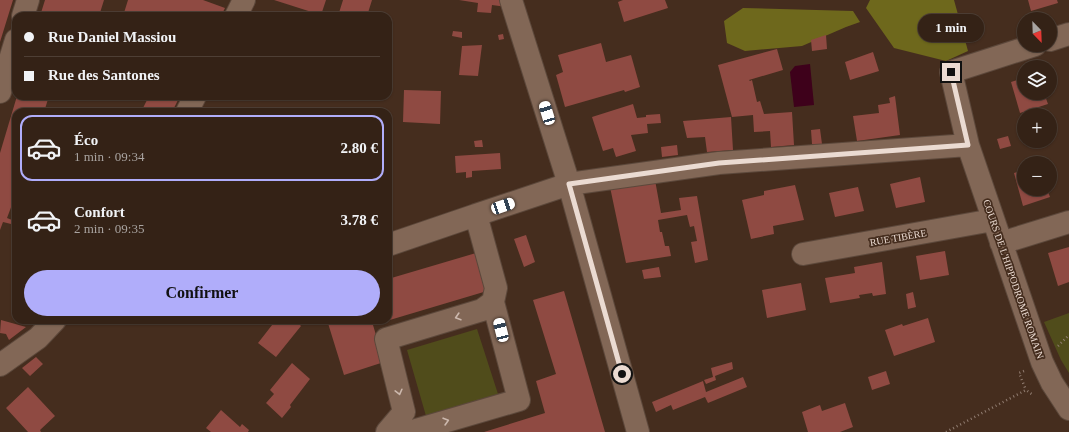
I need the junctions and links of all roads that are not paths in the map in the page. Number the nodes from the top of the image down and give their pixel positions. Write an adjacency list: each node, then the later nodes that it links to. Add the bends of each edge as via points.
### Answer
1 (28, 0): 4 (street)
2 (244, 0): 5 (street)
3 (511, 0): 12 (street)
4 (24, 12)
5 (238, 12)
6 (1069, 34): 7 (street)
7 (1057, 38)
8 (1017, 51): 11 (street, COURS DE L'HIPPODROME ROMAIN, via 951,72)
9 (12, 53): 10 (street)
10 (0, 92)
11 (968, 145): 12 (street, via 719,163); 14 (street, COURS DE L'HIPPODROME ROMAIN)
12 (569, 184): 13 (street); 25 (street)
13 (476, 215): 17 (street); 19 (street, via 496,288)
14 (993, 220): 16 (street, COURS DE L'HIPPODROME ROMAIN); 18 (street, RUE TIBÈRE)
15 (1069, 222): 16 (street)
16 (1001, 243): 22 (street, COURS DE L'HIPPODROME ROMAIN, via 1043,366)
17 (392, 244)
18 (803, 254)
19 (493, 302): 23 (street, one-way to 23, via 482,310 386,339 404,412); 24 (street, one-way to 19, via 518,400)
20 (51, 324): 21 (street, via 38,338)
21 (0, 365)
22 (1069, 409)
23 (387, 432)
24 (409, 432)
25 (638, 432)

